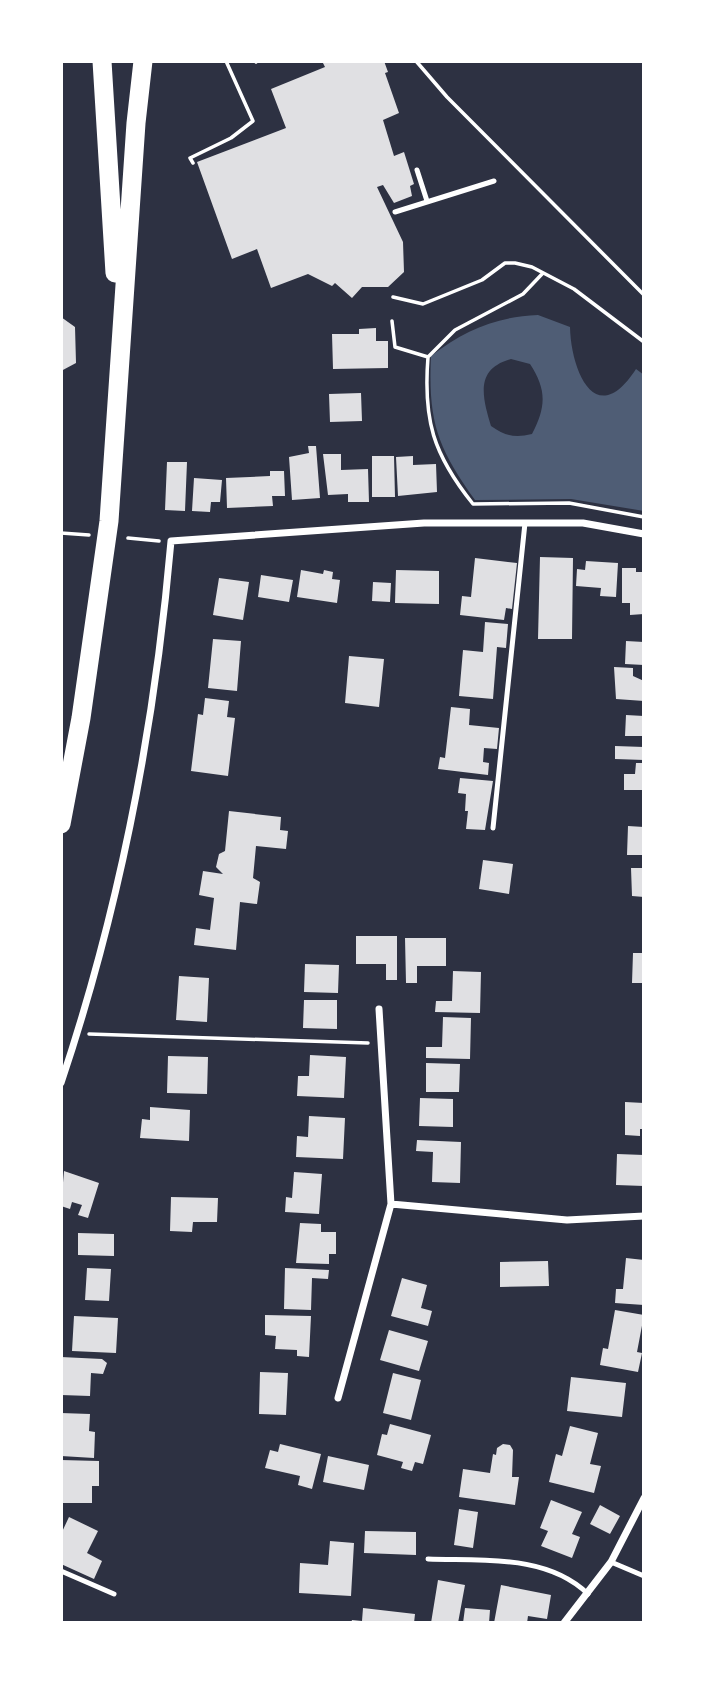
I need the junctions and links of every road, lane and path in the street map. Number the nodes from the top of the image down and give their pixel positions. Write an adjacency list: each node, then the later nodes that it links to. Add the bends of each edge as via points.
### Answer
1 (102, 61): 15 (highway)
2 (143, 61): 15 (highway)
3 (226, 61): 5 (path, via 253,121 231,138 190,158)
4 (416, 61): 11 (path)
5 (193, 163)
6 (417, 170): 8 (lane)
7 (494, 181): 8 (lane)
8 (427, 201): 9 (lane)
9 (395, 212)
10 (543, 273): 12 (path, via 515,262 505,263 482,280 423,304); 14 (path, via 574,289); 16 (path, via 523,294 455,330)
11 (644, 295)
12 (393, 297)
13 (392, 321): 16 (path, via 395,347)
14 (644, 342)
15 (120, 351): 22 (highway, via 109,521)
16 (428, 356): 17 (path, via 426,386 433,443 473,504 569,503)
17 (644, 517)
18 (525, 523): 20 (street, via 583,523); 23 (lane); 25 (street, via 424,523 171,541 161,653 132,826)
19 (61, 533): 21 (path)
20 (644, 534)
21 (88, 535)
22 (61, 824)
23 (493, 828)
24 (379, 1009): 26 (street)
25 (78, 1033): 26 (path); 27 (street)
26 (381, 1043): 28 (street)
27 (61, 1083)
28 (391, 1204): 29 (street, via 567,1220); 30 (street)
29 (644, 1216)
30 (338, 1398)
31 (644, 1498): 33 (street)
32 (428, 1559): 37 (lane, via 541,1567 573,1580)
33 (611, 1562): 35 (lane); 37 (street)
34 (61, 1572): 36 (lane)
35 (644, 1576)
36 (114, 1594)
37 (588, 1594): 38 (street)
38 (564, 1623)

